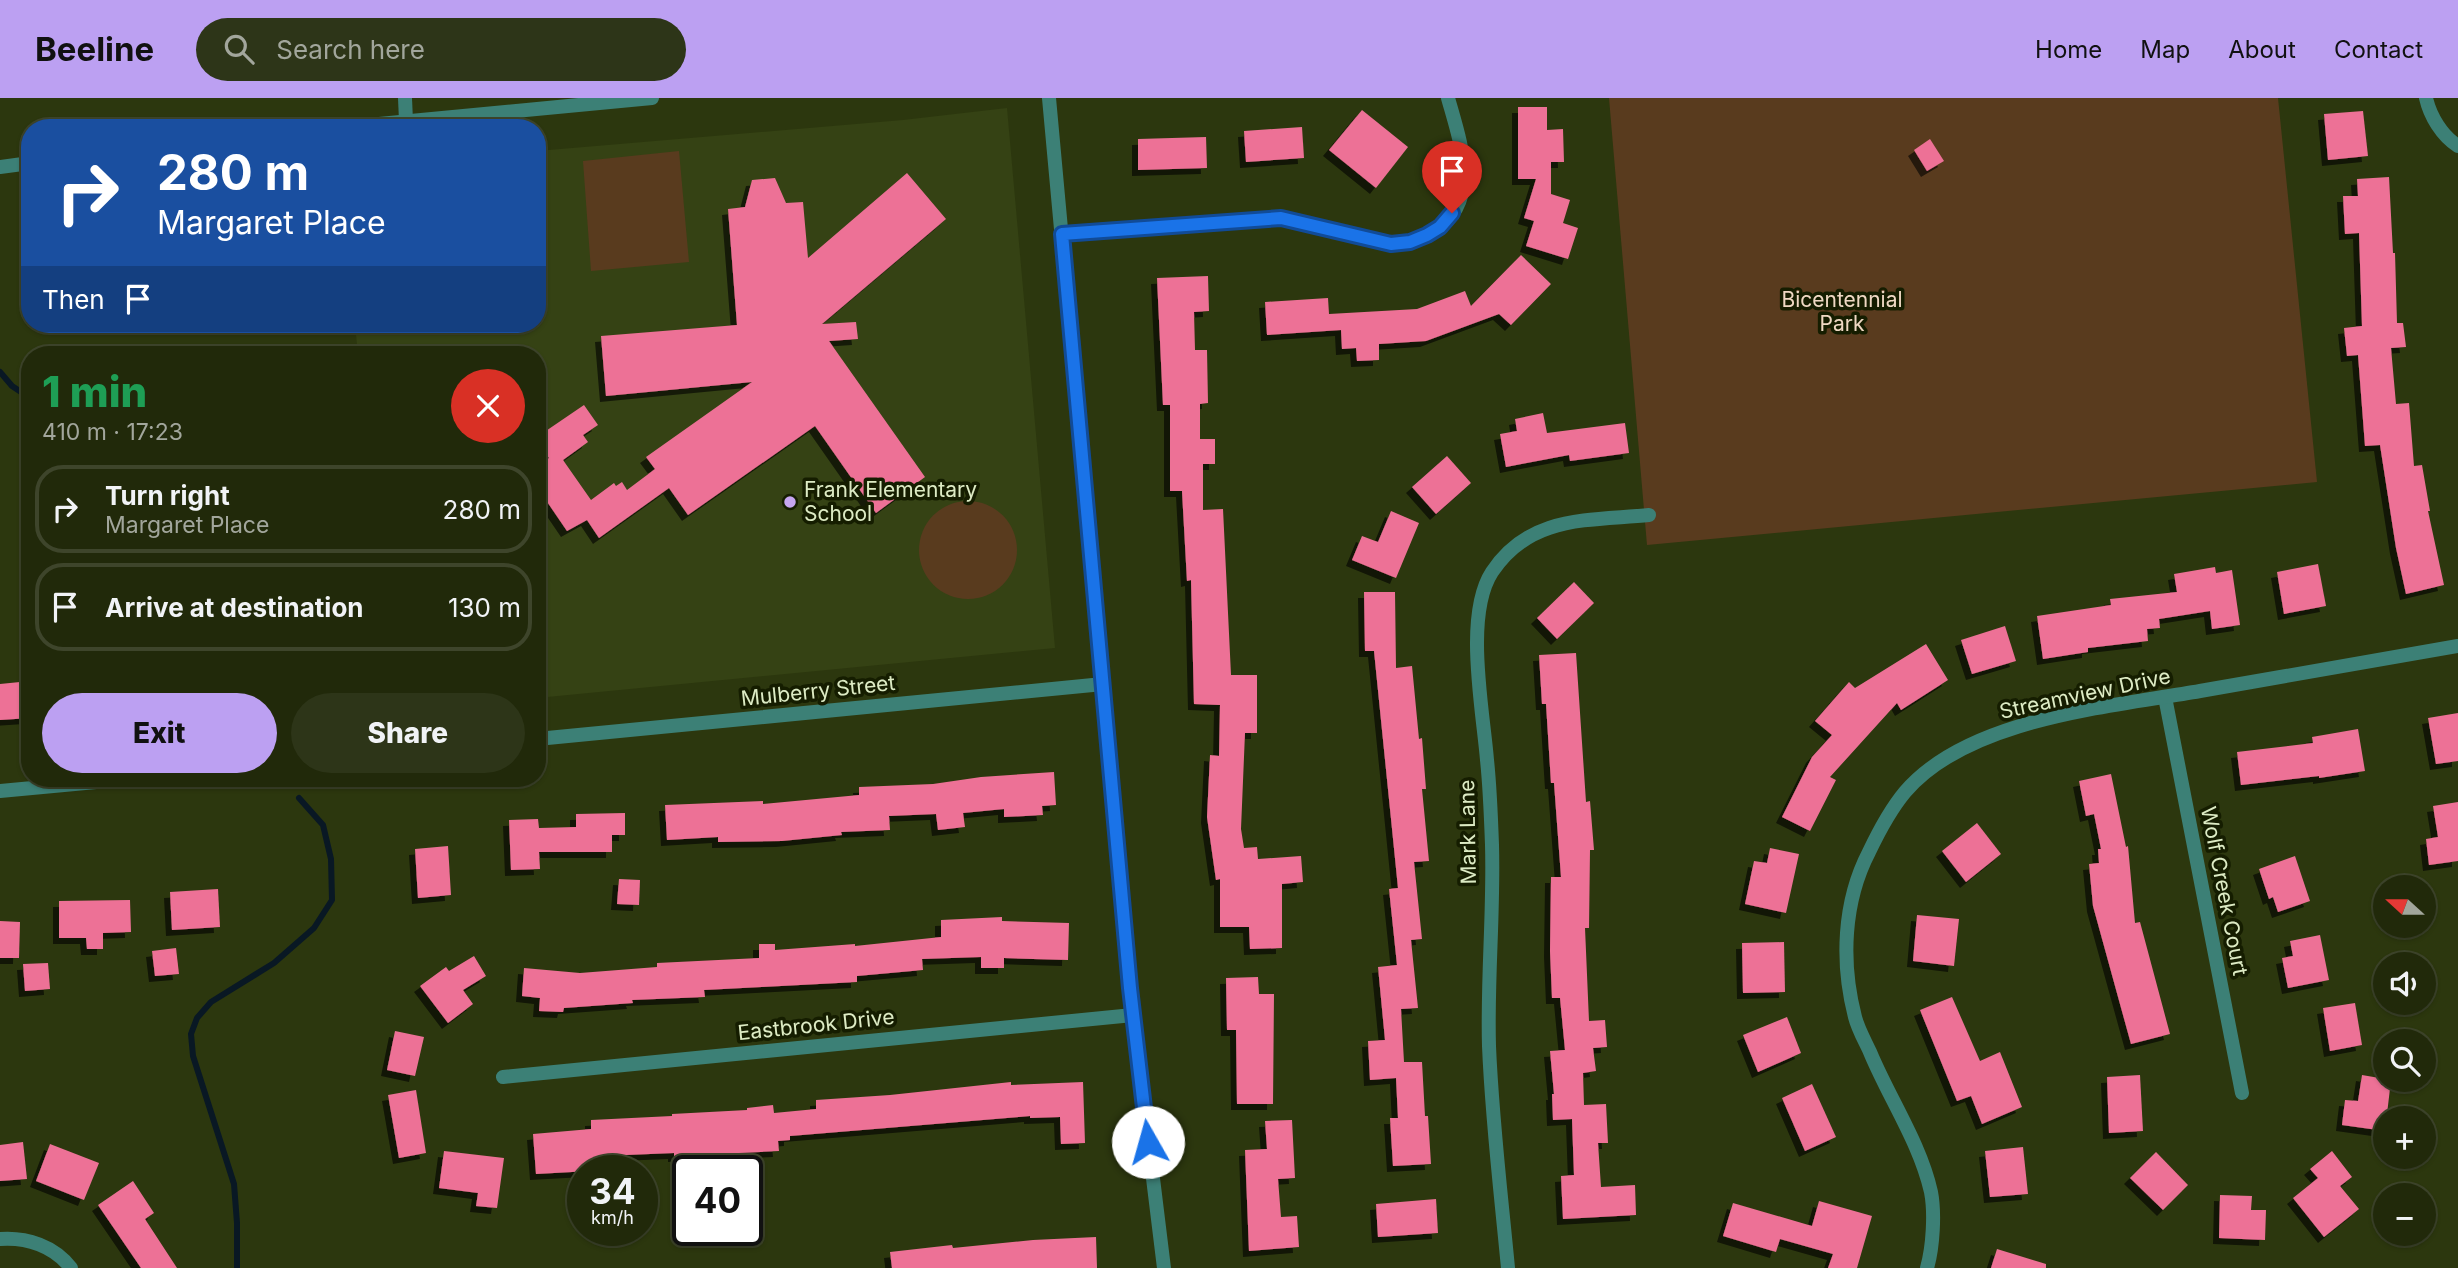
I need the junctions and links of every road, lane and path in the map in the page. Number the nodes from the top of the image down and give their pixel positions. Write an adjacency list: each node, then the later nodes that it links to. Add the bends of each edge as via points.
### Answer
1 (405, 98): 6 (street)
2 (652, 98): 7 (street)
3 (1049, 98): 11 (street)
4 (1448, 98): 11 (street, via 1464,162 1461,195 1440,227 1410,242 1373,241 1281,218)
5 (2426, 98): 8 (street, via 2439,125)
6 (406, 119)
7 (427, 119)
8 (2458, 146)
9 (21, 164): 10 (street)
10 (0, 167)
11 (1062, 234): 14 (street)
12 (1649, 515): 25 (street, Mark Lane, via 1534,532 1506,553 1491,574 1480,604 1478,652 1492,848 1489,1045)
13 (2458, 646): 15 (street, Streamview Drive)
14 (1103, 684): 16 (street, Mulberry Street); 19 (street)
15 (2165, 697): 21 (street, Wolf Creek Court); 26 (street, Streamview Drive, via 2018,726 1959,751 1907,789 1861,868 1846,928 1849,990 1856,1020 1931,1194 1932,1250)
16 (546, 739)
17 (43, 787): 18 (street)
18 (0, 791)
19 (1133, 1015): 20 (street, Eastbrook Drive); 24 (street)
20 (503, 1077)
21 (2242, 1093)
22 (0, 1239): 23 (street, via 35,1243)
23 (71, 1268)
24 (1164, 1268)
25 (1508, 1268)
26 (1927, 1268)

